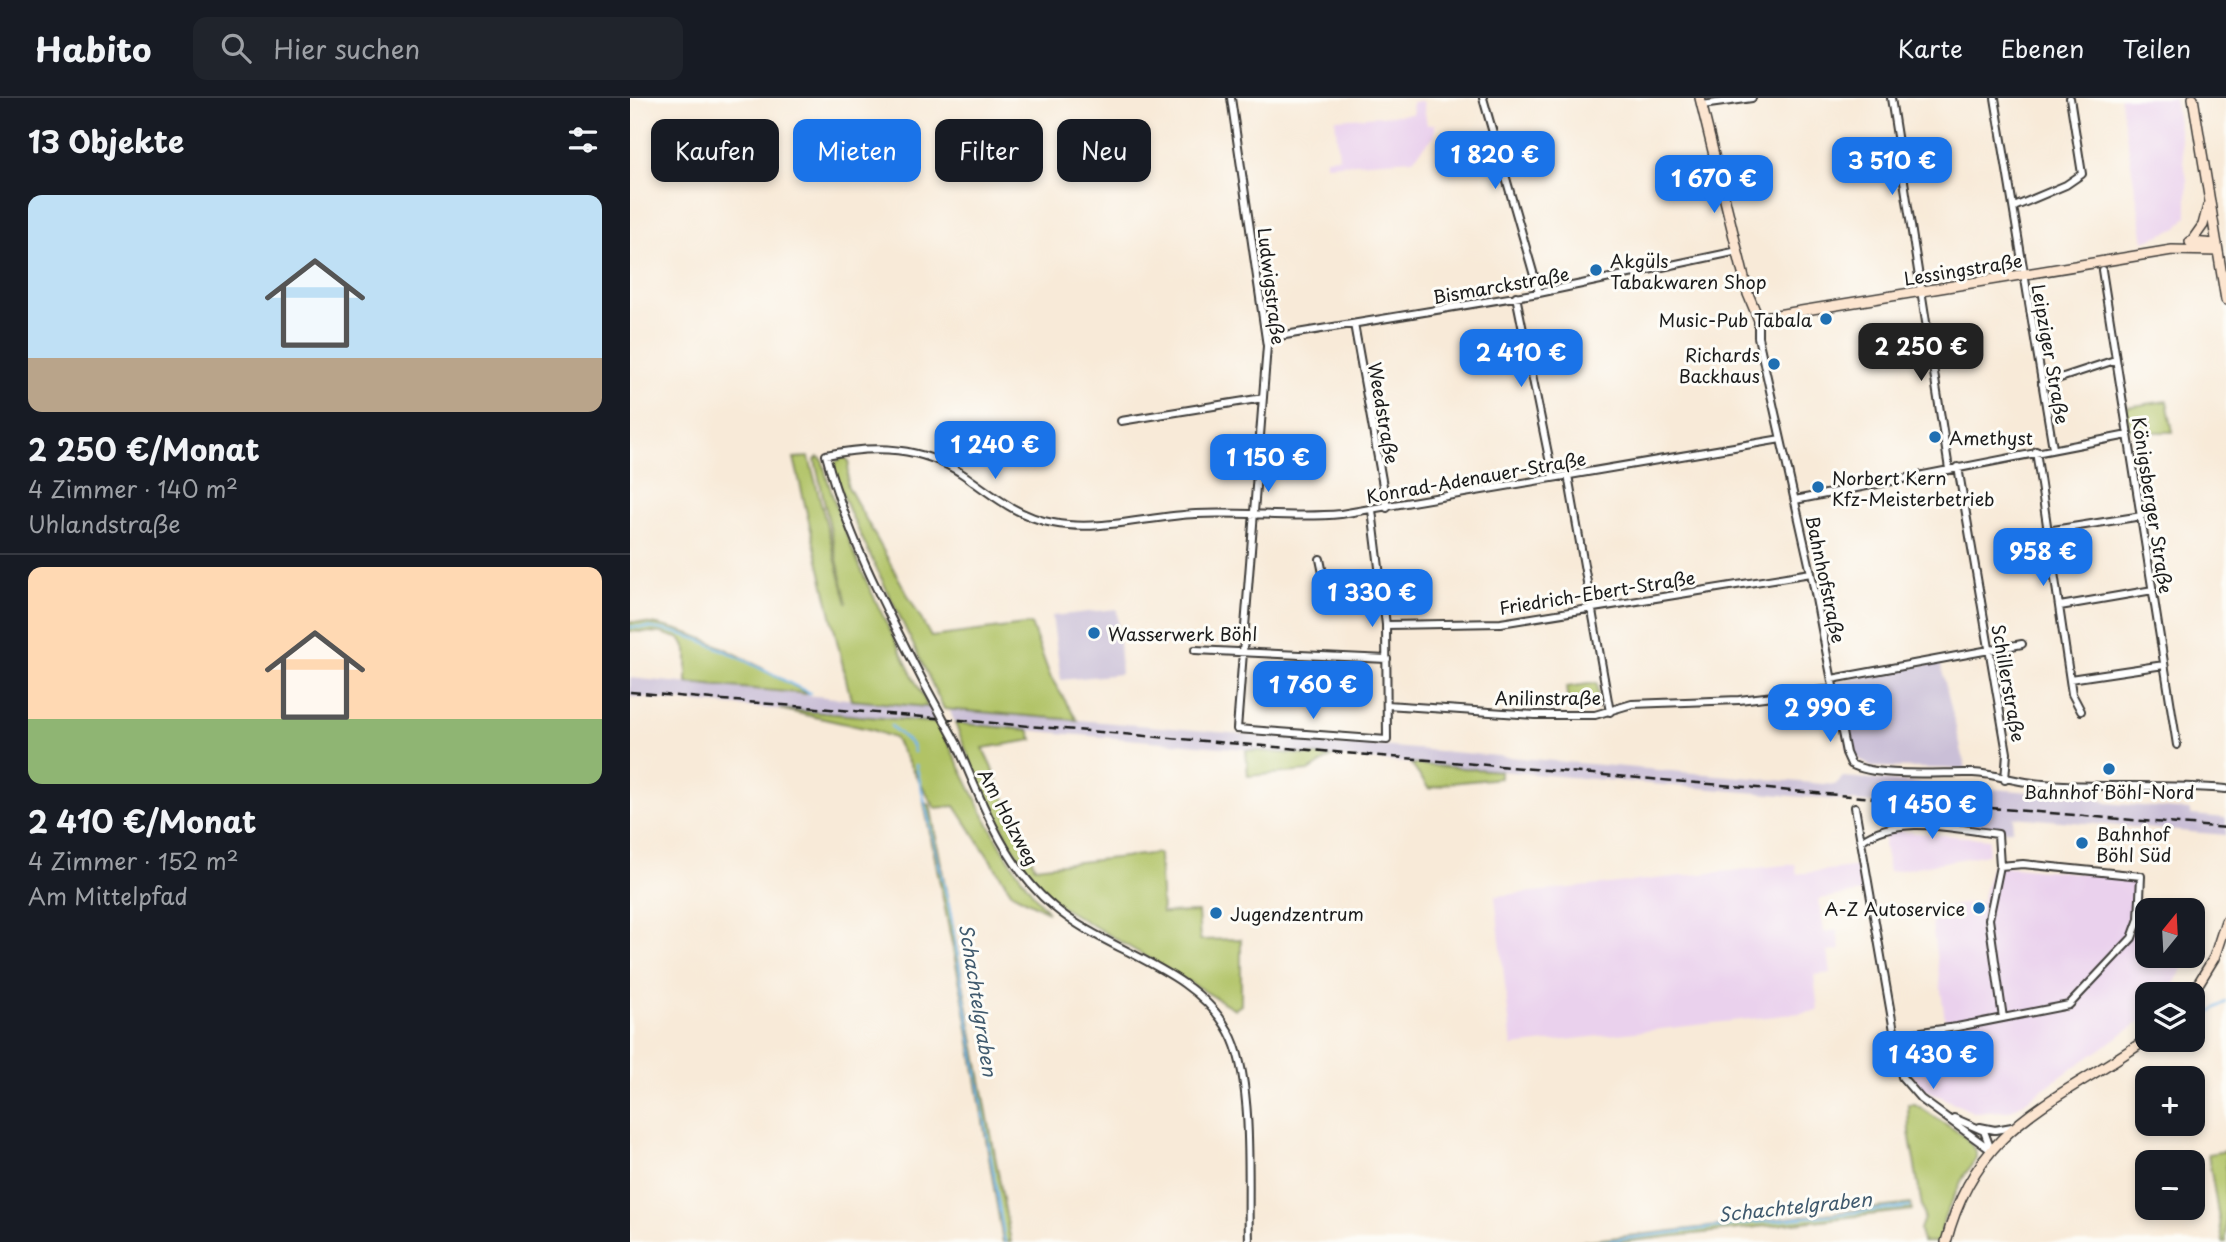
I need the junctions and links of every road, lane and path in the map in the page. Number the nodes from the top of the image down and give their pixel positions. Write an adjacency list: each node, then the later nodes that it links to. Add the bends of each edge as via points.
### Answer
1 (1231, 98): 23 (street, Ludwigstraße)
2 (1483, 98): 18 (street)
3 (1752, 98): 8 (street)
4 (1891, 98): 17 (street)
5 (1995, 98): 10 (street, Leipziger Straße)
6 (2070, 98): 10 (street, via 2082,174 2066,186)
7 (2193, 98): 9 (street)
8 (1701, 102): 14 (street)
9 (2210, 201): 11 (street, via 2203,225); 12 (street)
10 (2014, 207): 16 (street, Leipziger Straße)
11 (2190, 242): 12 (street, Lessingstraße); 13 (street, Lessingstraße)
12 (2217, 247): 13 (street, Lessingstraße); 20 (street)
13 (2172, 250): 16 (street, Lessingstraße)
14 (1738, 251): 18 (street, Bismarckstraße); 21 (street)
15 (2102, 270): 24 (street, Königsberger Straße)
16 (2023, 275): 17 (street, Lessingstraße); 25 (street, Leipziger Straße)
17 (1920, 292): 21 (street, Lessingstraße); 34 (street)
18 (1539, 293): 19 (street, Bismarckstraße)
19 (1516, 296): 22 (street, Bismarckstraße); 36 (street)
20 (2226, 300)
21 (1758, 318): 29 (street, Bahnhofstraße, via 1758,337)
22 (1354, 324): 23 (street, Bismarckstraße); 38 (street, Weedstraße)
23 (1267, 338): 26 (street, Ludwigstraße)
24 (2115, 359): 25 (street); 28 (street, Königsberger Straße)
25 (2042, 384): 30 (street, Leipziger Straße)
26 (1263, 398): 27 (street); 40 (street, Ludwigstraße)
27 (1121, 421)
28 (2129, 435): 30 (street); 41 (street, Königsberger Straße)
29 (1782, 439): 35 (street, Konrad-Adenauer-Straße); 37 (street, Bahnhofstraße)
30 (2053, 448): 31 (street)
31 (2036, 452): 33 (street); 42 (street)
32 (826, 455): 40 (street, Konrad-Adenauer-Straße, via 879,448 920,454 947,465 1009,507 1050,523 1094,525 1173,516); 77 (street, Am Holzweg, bridge, via 862,555 999,834 1030,884 1070,920 1196,993 1229,1032 1245,1079)
33 (1958, 467): 34 (street); 51 (street, Schillerstraße)
34 (1949, 468): 37 (street)
35 (1568, 475): 36 (street, Konrad-Adenauer-Straße); 48 (street)
36 (1553, 478): 38 (street, Konrad-Adenauer-Straße)
37 (1796, 500): 44 (street, Bahnhofstraße)
38 (1387, 508): 39 (street, Konrad-Adenauer-Straße)
39 (1373, 510): 40 (street, Konrad-Adenauer-Straße, via 1309,517); 45 (street)
40 (1252, 515): 53 (street, Ludwigstraße)
41 (2142, 516): 42 (street); 46 (street, Königsberger Straße)
42 (2047, 531): 47 (street)
43 (1320, 559): 45 (street, via 1325,583)
44 (1811, 573): 48 (street, Friedrich-Ebert-Straße); 57 (street, Bahnhofstraße)
45 (1382, 577): 49 (street)
46 (2153, 590): 47 (street); 55 (street, Königsberger Straße)
47 (2060, 606): 56 (street)
48 (1589, 608): 49 (street, Friedrich-Ebert-Straße, via 1501,623); 61 (street)
49 (1386, 625): 54 (street)
50 (2022, 644): 51 (street)
51 (1989, 649): 57 (street); 63 (street, Schillerstraße, via 2007,753)
52 (1195, 650): 53 (street)
53 (1243, 651): 54 (street); 59 (street, Ludwigstraße, via 1237,729 1387,740)
54 (1387, 659): 59 (street)
55 (2164, 664): 56 (street); 62 (street, Königsberger Straße)
56 (2070, 679): 60 (street, via 2074,702)
57 (1832, 680): 58 (street, Bahnhofstraße)
58 (1833, 689): 61 (street, Anilinstraße, via 1739,700 1632,704); 63 (street, Bahnhofstraße, via 1847,759 1855,766)
59 (1387, 705): 61 (street, Anilinstraße, via 1535,715)
60 (2081, 711)
61 (1610, 712)
62 (2177, 745)
63 (2005, 779): 64 (street, Bahnhofstraße)
64 (2226, 789)
65 (1855, 807): 66 (street)
66 (1861, 841): 67 (street, via 1878,831 1902,826 1998,834); 71 (street)
67 (2000, 866): 70 (street, via 1989,919); 70 (street, via 2129,874 2141,876 2142,881 2139,919 2132,937 2077,998 2055,1009)
68 (2226, 921): 69 (street, via 2214,957)
69 (2199, 982)
70 (2003, 1018): 71 (street)
71 (1893, 1036): 73 (street, via 1898,1068 1906,1084)
72 (2135, 1046): 75 (street)
73 (1946, 1115): 74 (street); 76 (street)
74 (1978, 1127): 75 (street); 76 (street, via 1988,1137)
75 (2012, 1127): 76 (street)
76 (1991, 1150): 78 (street, via 1963,1195)
77 (1249, 1242)
78 (1946, 1242)

